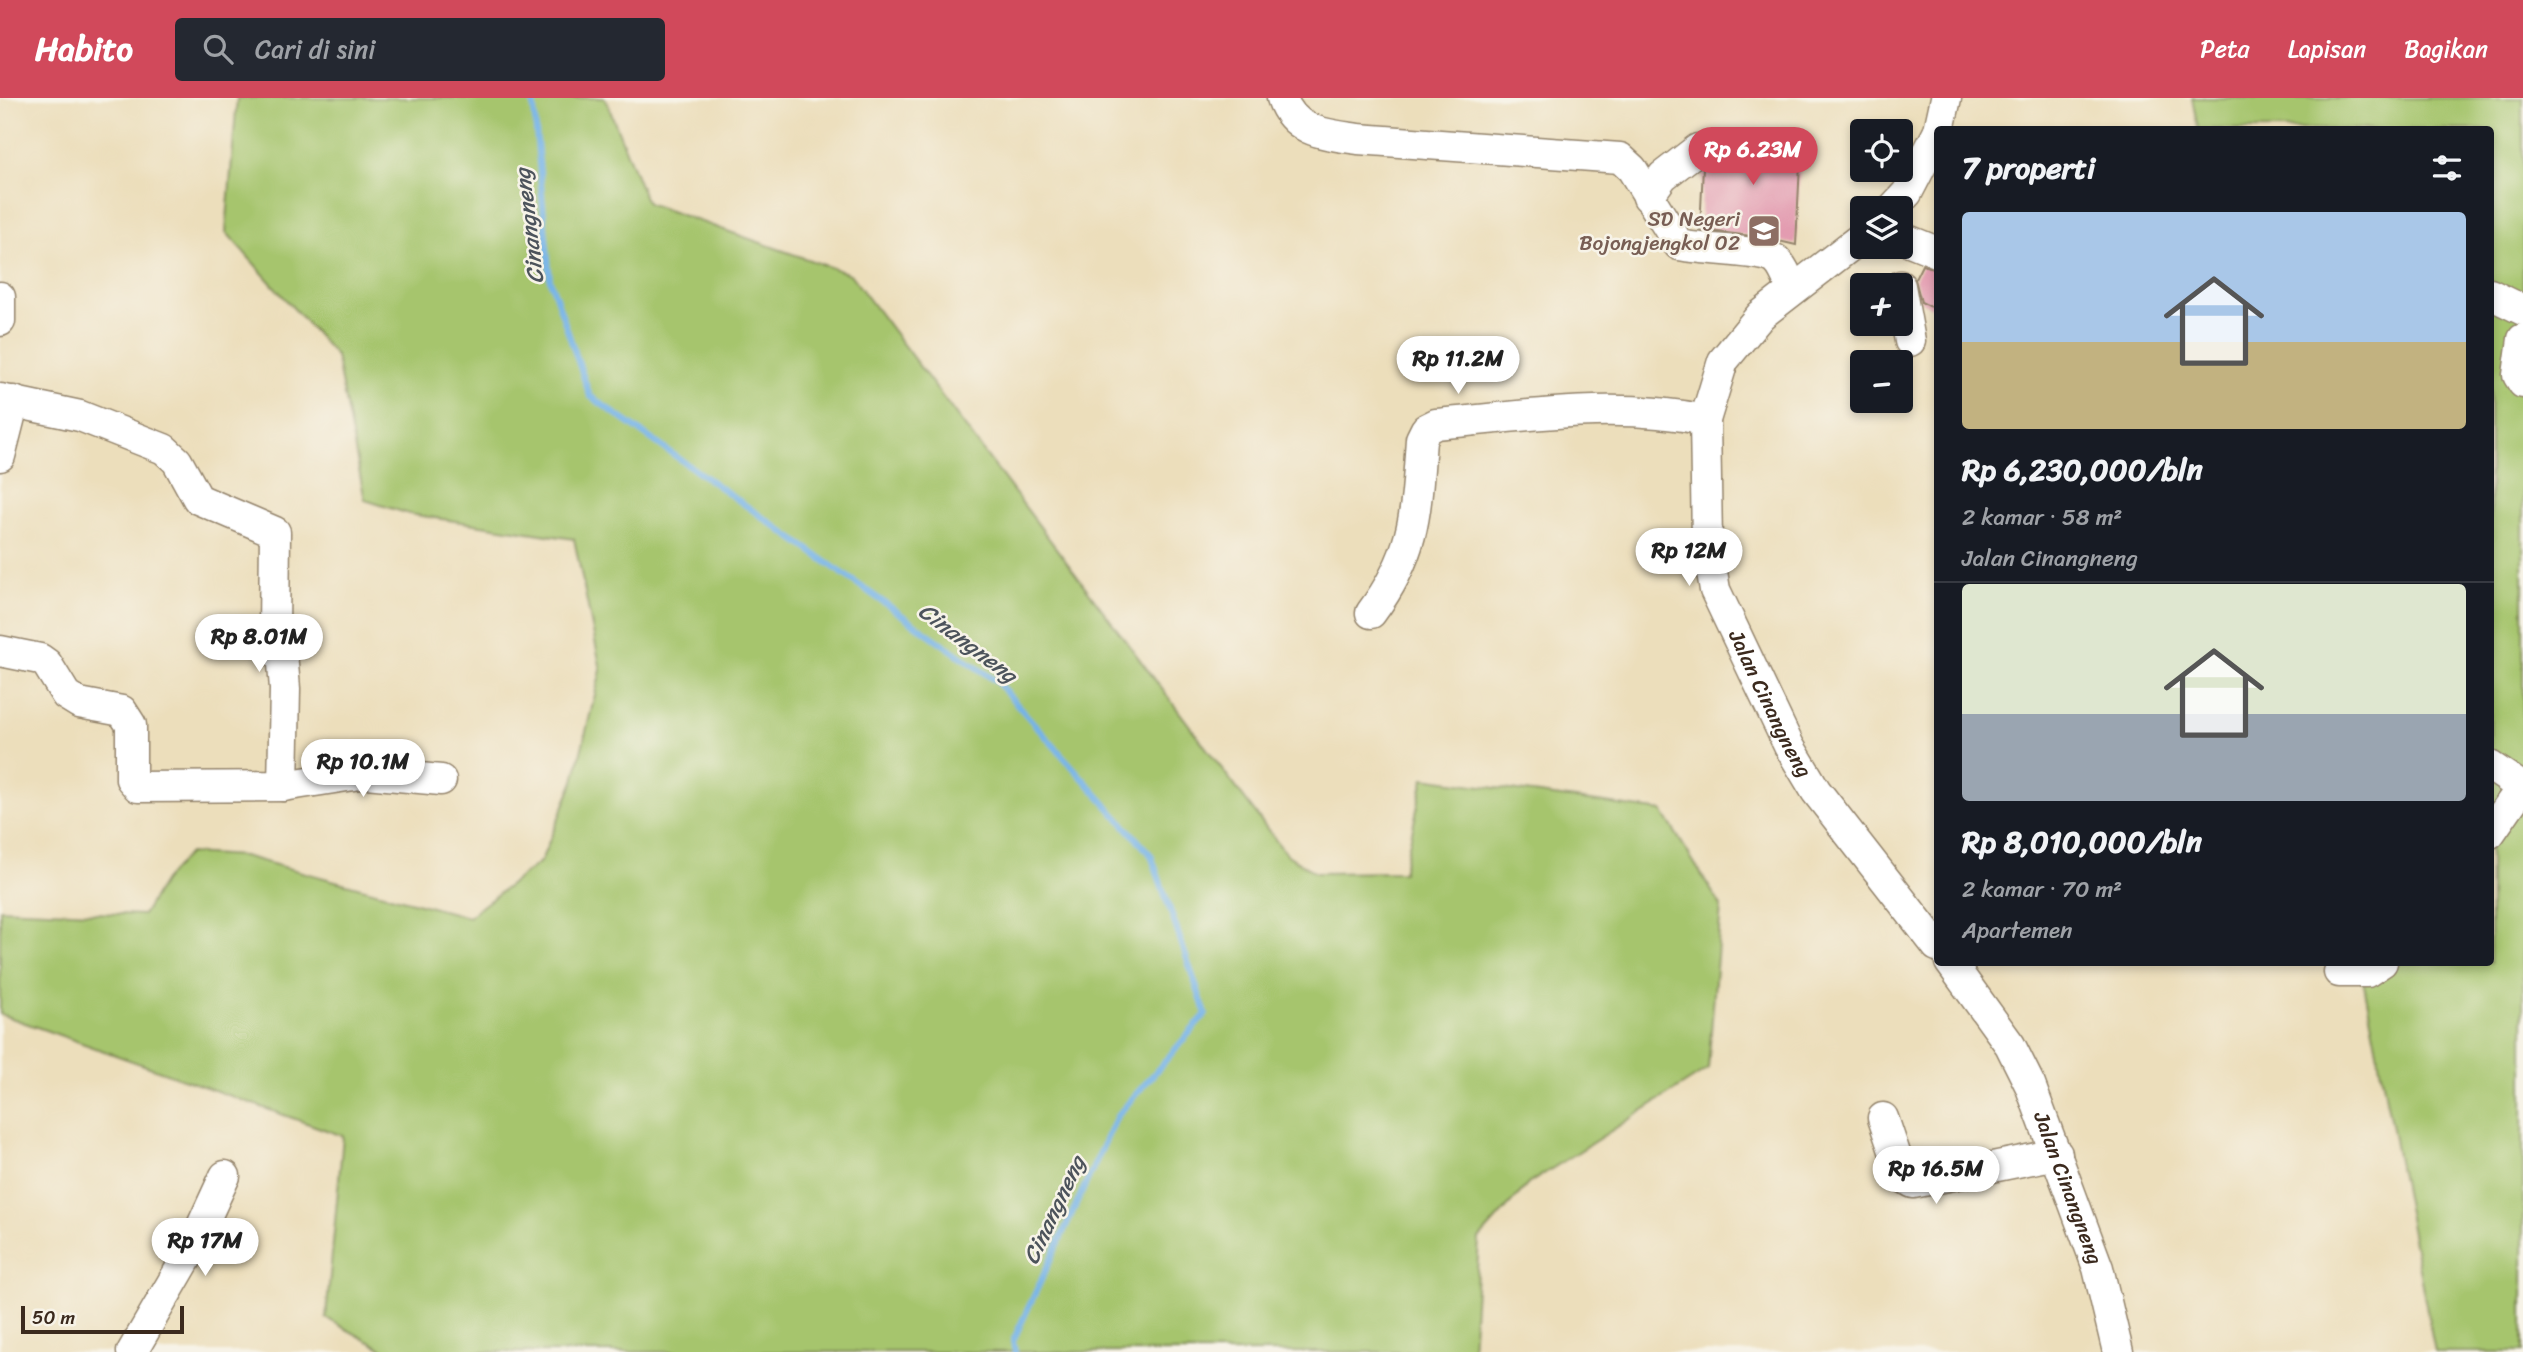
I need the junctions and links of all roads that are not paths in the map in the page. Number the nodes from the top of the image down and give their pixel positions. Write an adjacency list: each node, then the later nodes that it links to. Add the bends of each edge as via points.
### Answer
1 (1282, 98): 7 (street, via 1298,124 1318,133 1382,142 1620,158)
2 (1946, 98): 3 (street)
3 (1940, 126)
4 (1934, 141): 6 (street)
5 (1698, 149): 7 (street, via 1663,176)
6 (1904, 196)
7 (1648, 197): 11 (street, via 1679,245 1768,255 1781,266)
8 (1913, 243): 10 (street)
9 (1850, 246): 11 (street, Jalan Cinangneng)
10 (1934, 251)
11 (1792, 289): 21 (street, Jalan Cinangneng, via 1761,314 1723,361)
12 (2494, 296): 14 (street)
13 (0, 297): 15 (street)
14 (2523, 310)
15 (0, 321)
16 (1909, 336): 18 (street)
17 (2523, 339): 19 (street, via 2518,375)
18 (1910, 341)
19 (2523, 383)
20 (7, 400): 22 (street); 27 (street, via 80,416 164,449 177,461 198,499 275,531 274,632 285,689)
21 (1704, 420): 23 (street, via 1621,408 1436,424 1426,429 1421,439 1412,538 1391,586); 30 (street, Jalan Cinangneng, via 1707,542 1715,590 1789,746 1816,791)
22 (0, 456)
23 (1371, 614)
24 (0, 651): 27 (street, via 40,659 66,695 79,703 122,710 131,725 131,779 138,787)
25 (2494, 769): 28 (street)
26 (441, 780): 27 (street, via 366,773)
27 (283, 786)
28 (2523, 787): 29 (street)
29 (2494, 827)
30 (1934, 942)
31 (1953, 966): 35 (street, Jalan Cinangneng, via 2010,1045)
32 (2376, 966): 33 (street, via 2367,972)
33 (2339, 972)
34 (1883, 1118): 35 (street, via 1903,1177 1913,1183)
35 (2057, 1154): 38 (street, Jalan Cinangneng, via 2098,1268)
36 (225, 1176): 37 (street, via 189,1254)
37 (132, 1352)
38 (2118, 1352)

